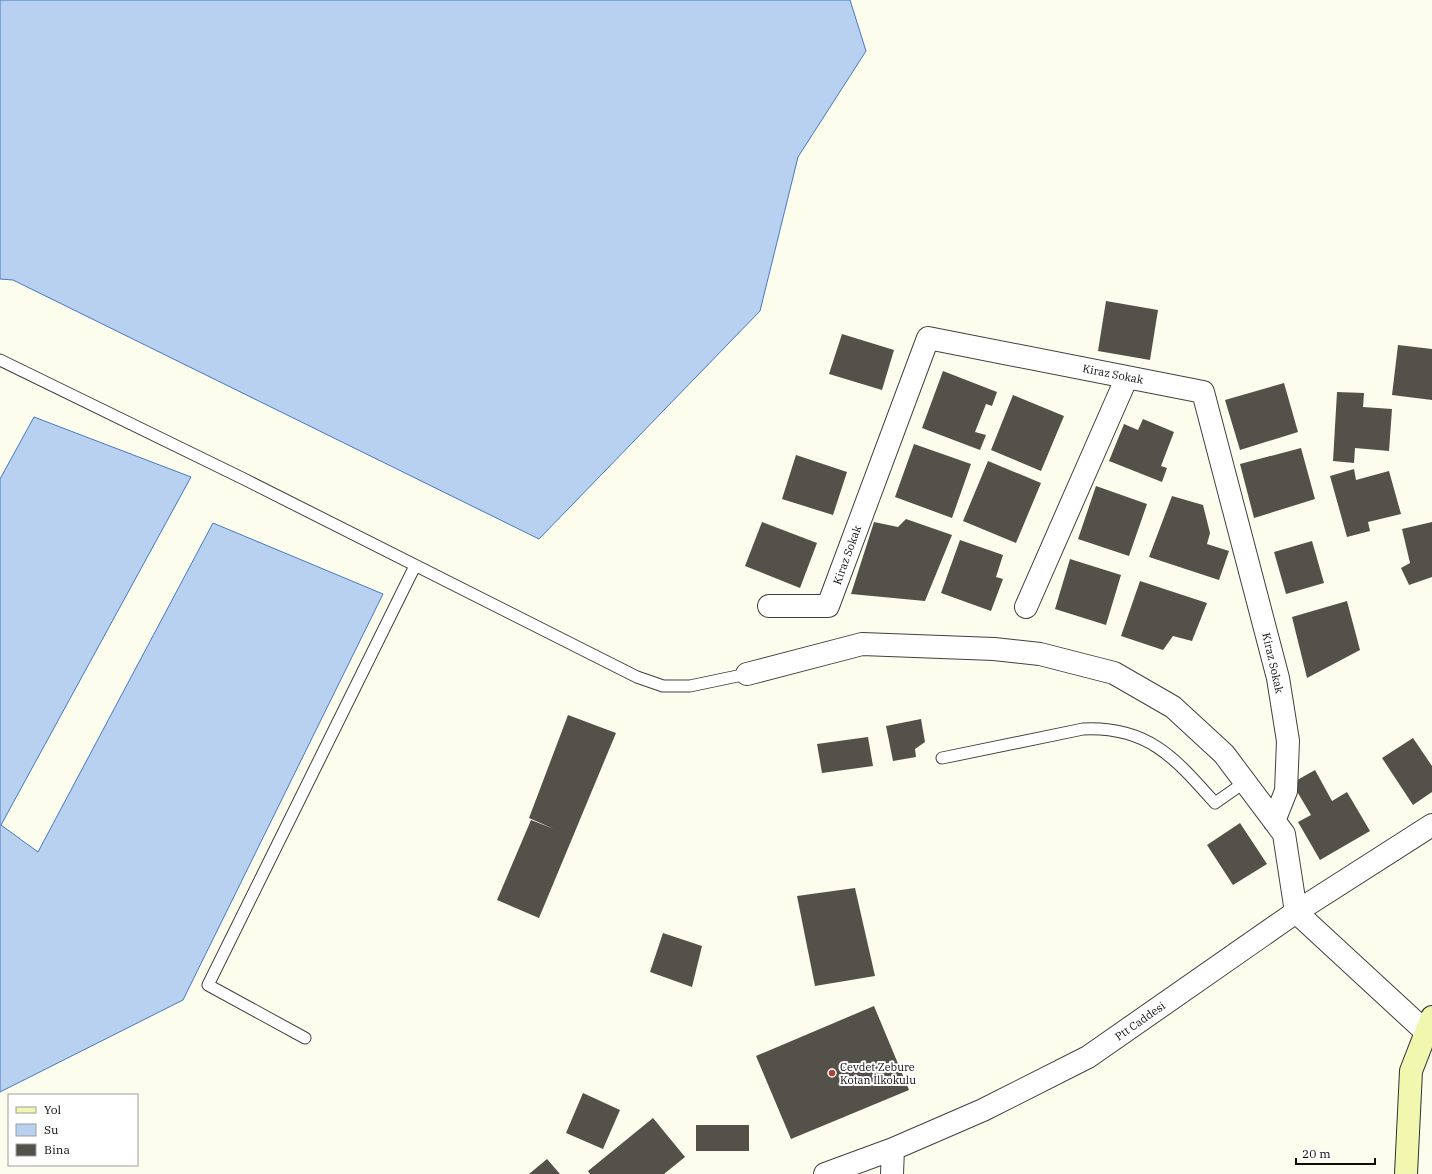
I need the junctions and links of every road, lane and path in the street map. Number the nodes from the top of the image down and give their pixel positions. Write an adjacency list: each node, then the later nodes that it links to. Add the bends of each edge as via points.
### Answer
1 (0, 360): 3 (lane)
2 (1127, 377): 4 (street, Kiraz Sokak, via 928,338 828,606); 5 (street); 9 (street, Kiraz Sokak, via 1203,392 1278,678 1288,741 1286,791)
3 (415, 566): 6 (lane, via 637,677 663,686 690,686); 13 (lane, via 208,985)
4 (769, 606)
5 (1026, 607)
6 (747, 674): 8 (street, via 862,644 994,649 1068,660 1114,673 1172,707 1224,754)
7 (942, 758): 8 (lane, via 1083,729 1102,728 1127,732 1154,744 1194,779 1215,803)
8 (1245, 782): 9 (street)
9 (1274, 821): 11 (street, via 1284,834)
10 (1432, 825): 11 (street, Ptt Caddesi)
11 (1296, 912): 12 (street); 14 (street, Ptt Caddesi, via 1088,1057 983,1110)
12 (1429, 1024): 17 (main road, via 1411,1071)
13 (305, 1038)
14 (893, 1150): 15 (street, Ptt Caddesi); 16 (street)
15 (825, 1174)
16 (892, 1174)
17 (1406, 1174)

